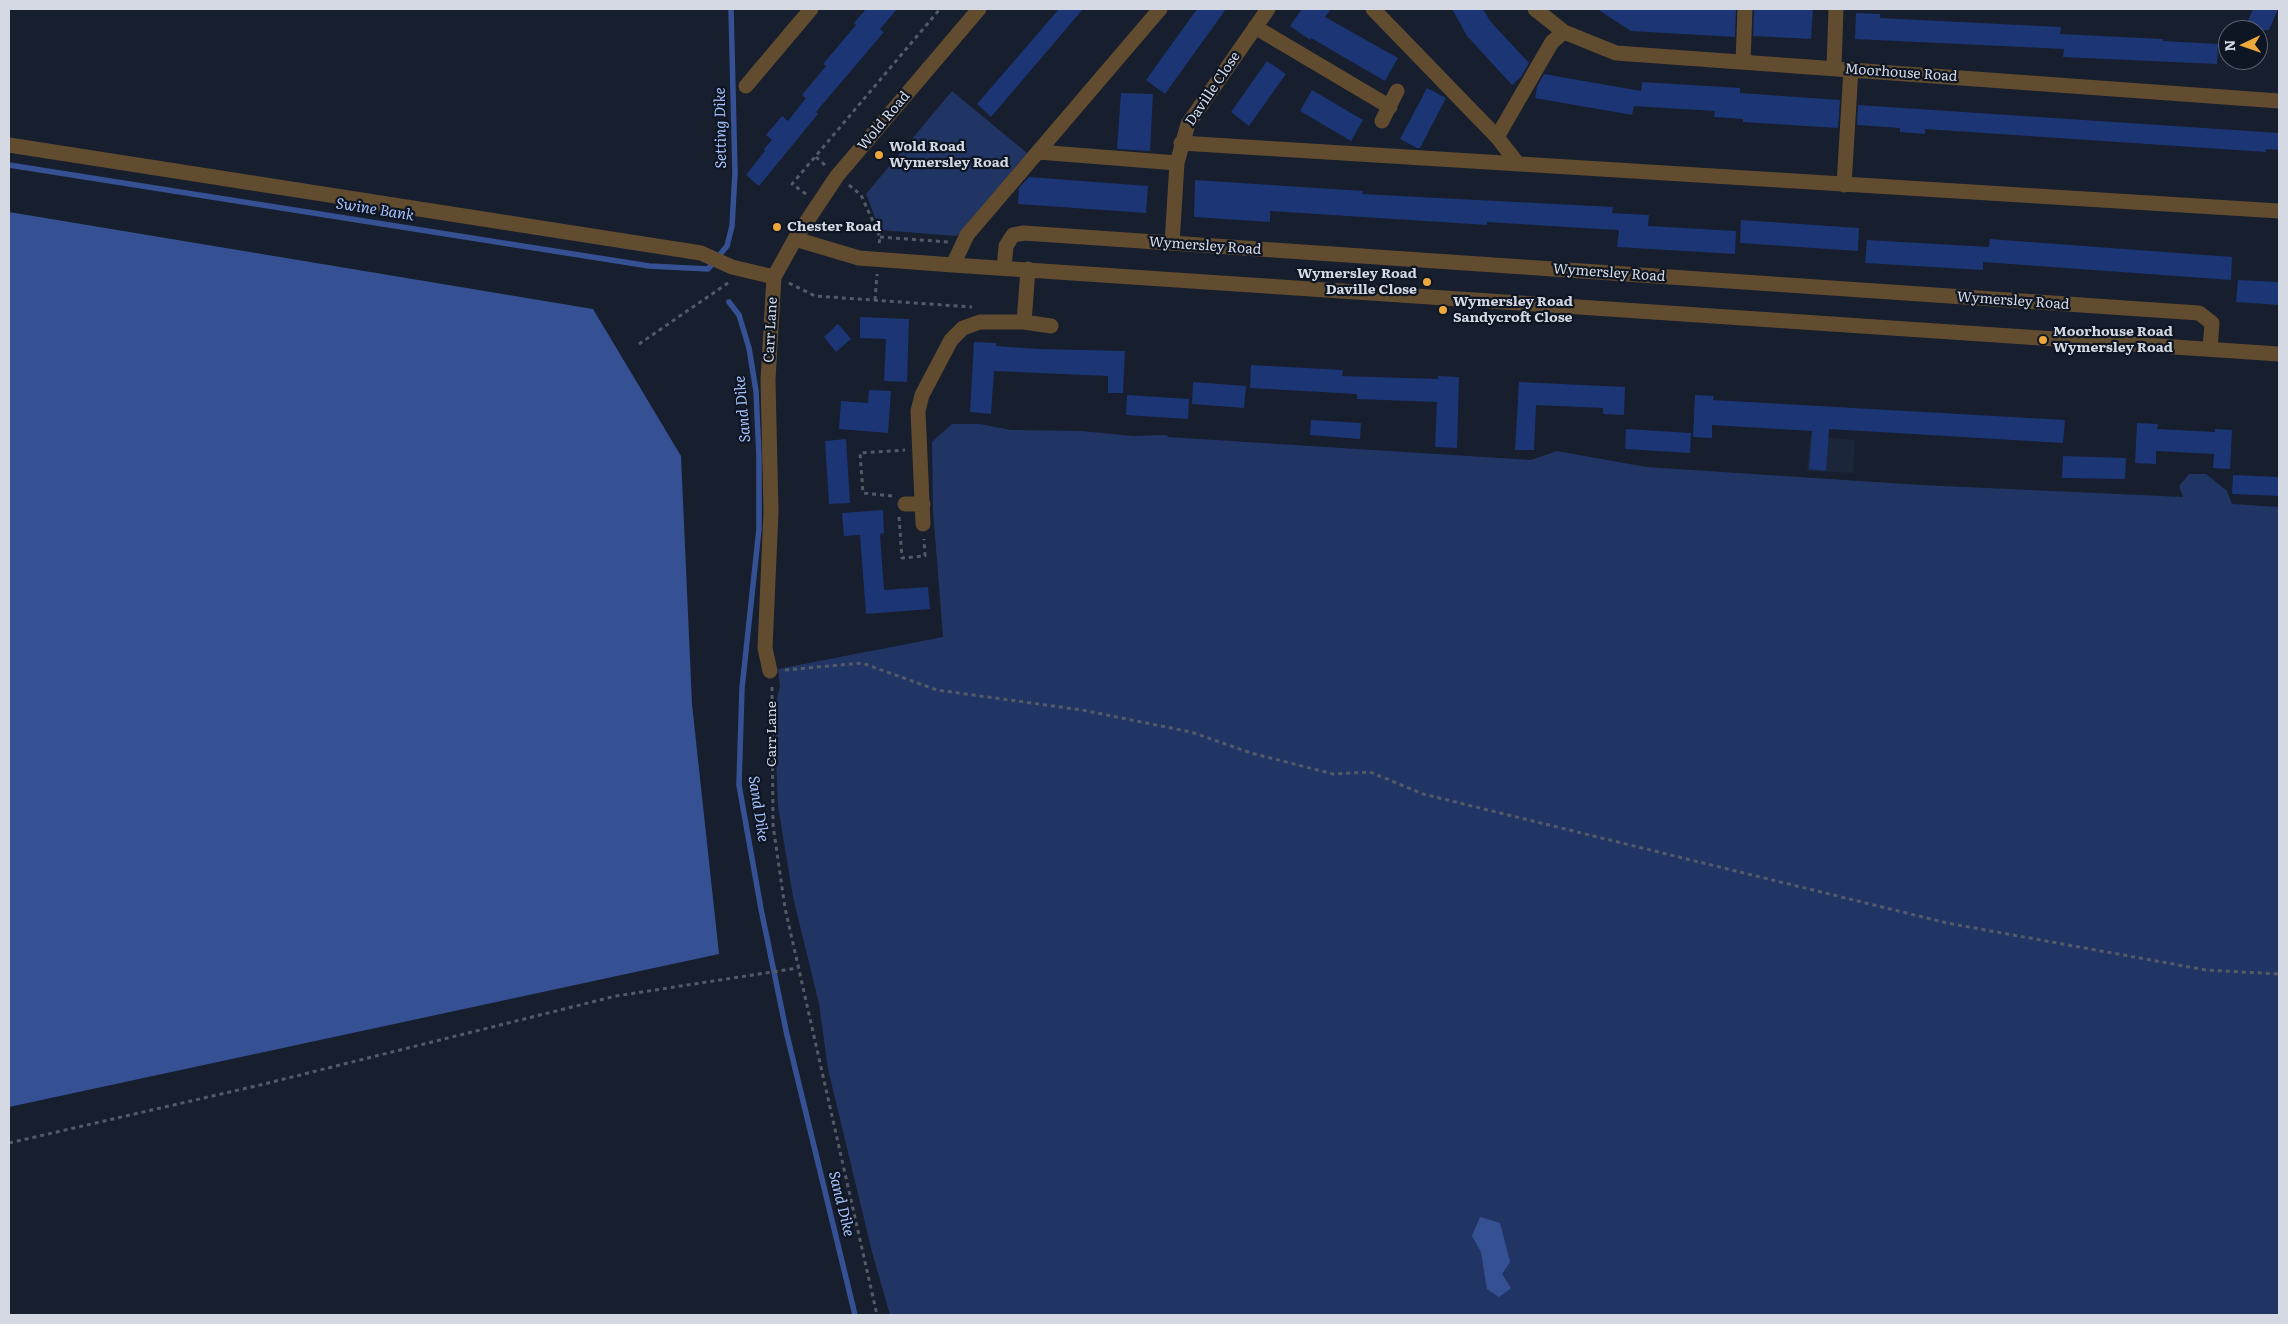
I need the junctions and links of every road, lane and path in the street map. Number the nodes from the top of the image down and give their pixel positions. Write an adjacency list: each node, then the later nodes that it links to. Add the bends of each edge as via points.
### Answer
1 (811, 9): 15 (street)
2 (940, 9): 24 (path)
3 (979, 9): 30 (street, Wold Road, via 837,176)
4 (1160, 9): 23 (street)
5 (1268, 9): 10 (street, Daville Close)
6 (1374, 9): 20 (street)
7 (1535, 9): 11 (street, Moorhouse Road)
8 (1745, 9): 12 (street)
9 (1836, 9): 13 (street)
10 (1255, 28): 18 (street); 21 (street, Daville Close, via 1188,124)
11 (1564, 32): 12 (street, Moorhouse Road, via 1616,53); 20 (street, via 1552,42)
12 (1744, 62): 13 (street, Moorhouse Road)
13 (1834, 68): 14 (street, Moorhouse Road)
14 (1851, 69): 17 (street, Moorhouse Road); 29 (street)
15 (746, 86)
16 (1397, 91): 18 (street)
17 (2279, 101)
18 (1390, 107): 19 (street)
19 (1382, 121)
20 (1497, 137): 26 (street)
21 (1181, 143): 25 (street, Daville Close); 26 (street)
22 (9, 145): 39 (street, via 701,252 724,264)
23 (1038, 152): 25 (street); 34 (street)
24 (816, 156): 27 (path); 30 (path, via 792,184)
25 (1177, 163): 35 (street, Daville Close)
26 (1518, 164): 29 (street)
27 (826, 166)
28 (848, 185): 32 (path, via 861,195)
29 (1844, 185): 31 (street)
30 (819, 204): 33 (street, Wold Road)
31 (2279, 211)
32 (880, 237): 34 (path); 36 (path)
33 (795, 239): 37 (street, via 859,258); 42 (street, Carr Lane)
34 (963, 243): 37 (street)
35 (1172, 244): 38 (street, Wymersley Road, via 1024,233 1013,235 1006,246); 48 (street, Wymersley Road, via 2199,313 2212,323)
36 (879, 248)
37 (953, 265): 38 (street)
38 (1004, 268): 40 (street)
39 (747, 270): 42 (street); 47 (path)
40 (1028, 270): 45 (street); 48 (street)
41 (878, 271): 43 (path)
42 (774, 277): 43 (path, via 815,296); 53 (street, Carr Lane, via 768,380 770,512 765,648)
43 (875, 300): 44 (path)
44 (977, 307)
45 (1024, 322): 46 (street); 51 (street, via 980,322 963,328 951,340 922,395 918,411)
46 (1051, 326)
47 (639, 344)
48 (2210, 348): 49 (street)
49 (2279, 354)
50 (905, 504): 51 (street)
51 (923, 504): 52 (street)
52 (923, 524)
53 (770, 671): 54 (path, Carr Lane, via 773,825); 55 (path, via 862,663 937,690 1082,710 1192,732 1251,753 1334,774 1370,772 1423,794 1947,922 2206,970)
54 (798, 968): 56 (path, via 616,996 260,1085); 57 (path, Carr Lane)
55 (2279, 974)
56 (9, 1142)
57 (877, 1315)

